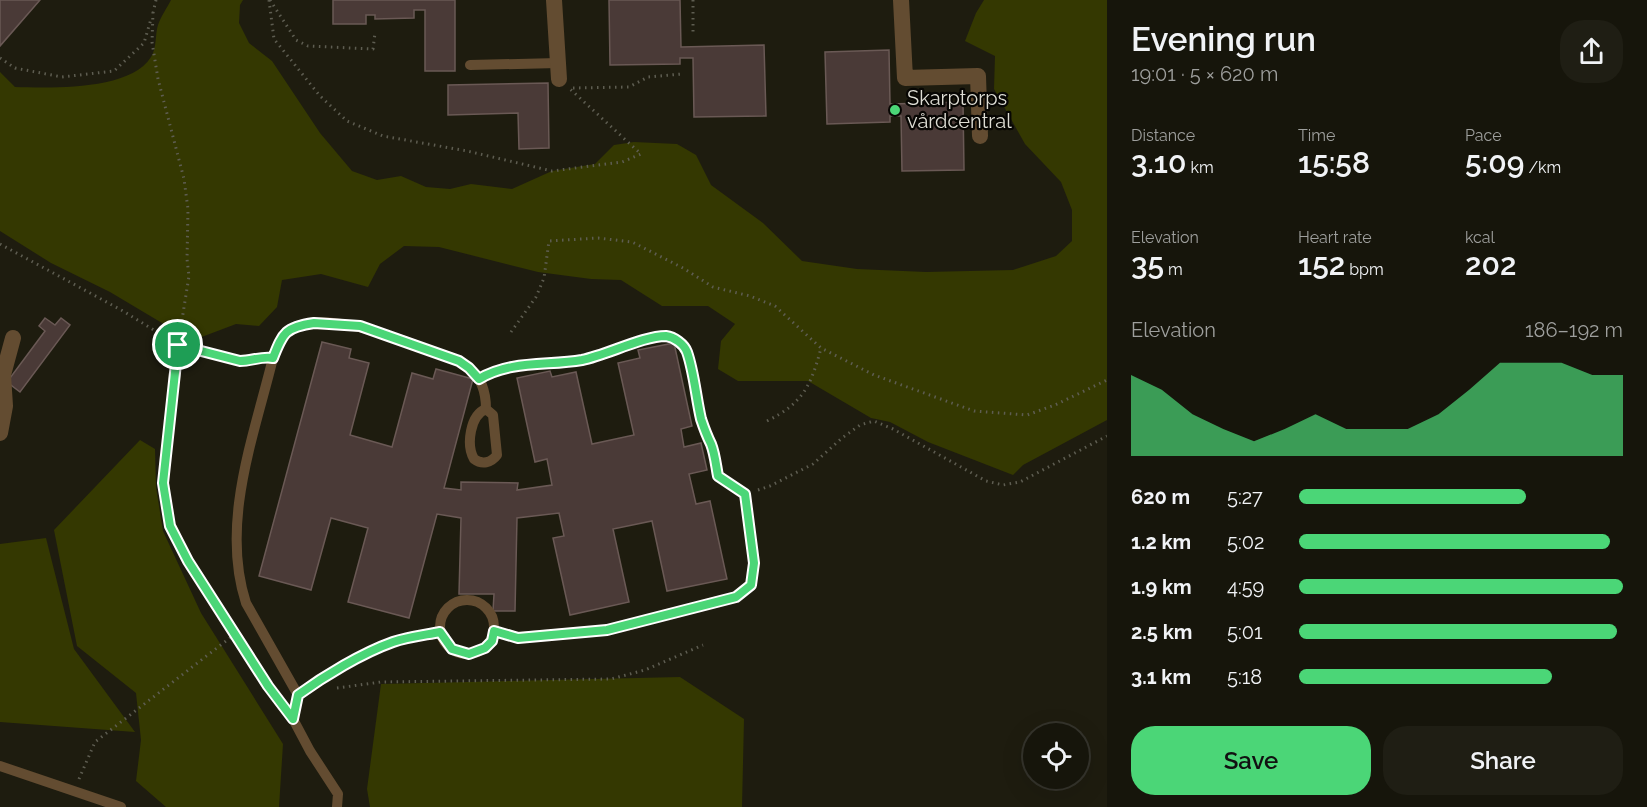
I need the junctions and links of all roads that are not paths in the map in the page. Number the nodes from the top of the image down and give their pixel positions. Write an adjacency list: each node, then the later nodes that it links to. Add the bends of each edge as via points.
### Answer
1 (554, 0): 4 (street)
2 (901, 0): 5 (street, via 905,78 978,76)
3 (470, 65): 4 (lane)
4 (558, 71)
5 (980, 136)
6 (13, 338): 8 (street, via 3,375 5,406)
7 (486, 409): 7 (lane, via 493,416 498,450 494,459 484,463 474,459 469,446 475,419); 12 (lane, via 479,379 459,361 345,324 314,323 285,333 273,358 241,487 238,565 246,603)
8 (0, 434)
9 (745, 494): 10 (lane, via 754,563 751,585 736,597 607,630 518,638)
10 (494, 631): 11 (lane, via 485,648 469,654 452,649); 11 (lane, via 488,610 466,600 446,610)
11 (440, 632): 12 (lane, via 393,642)
12 (298, 695): 15 (lane, via 293,719 338,794)
13 (0, 766): 14 (lane)
14 (121, 807)
15 (337, 807)

